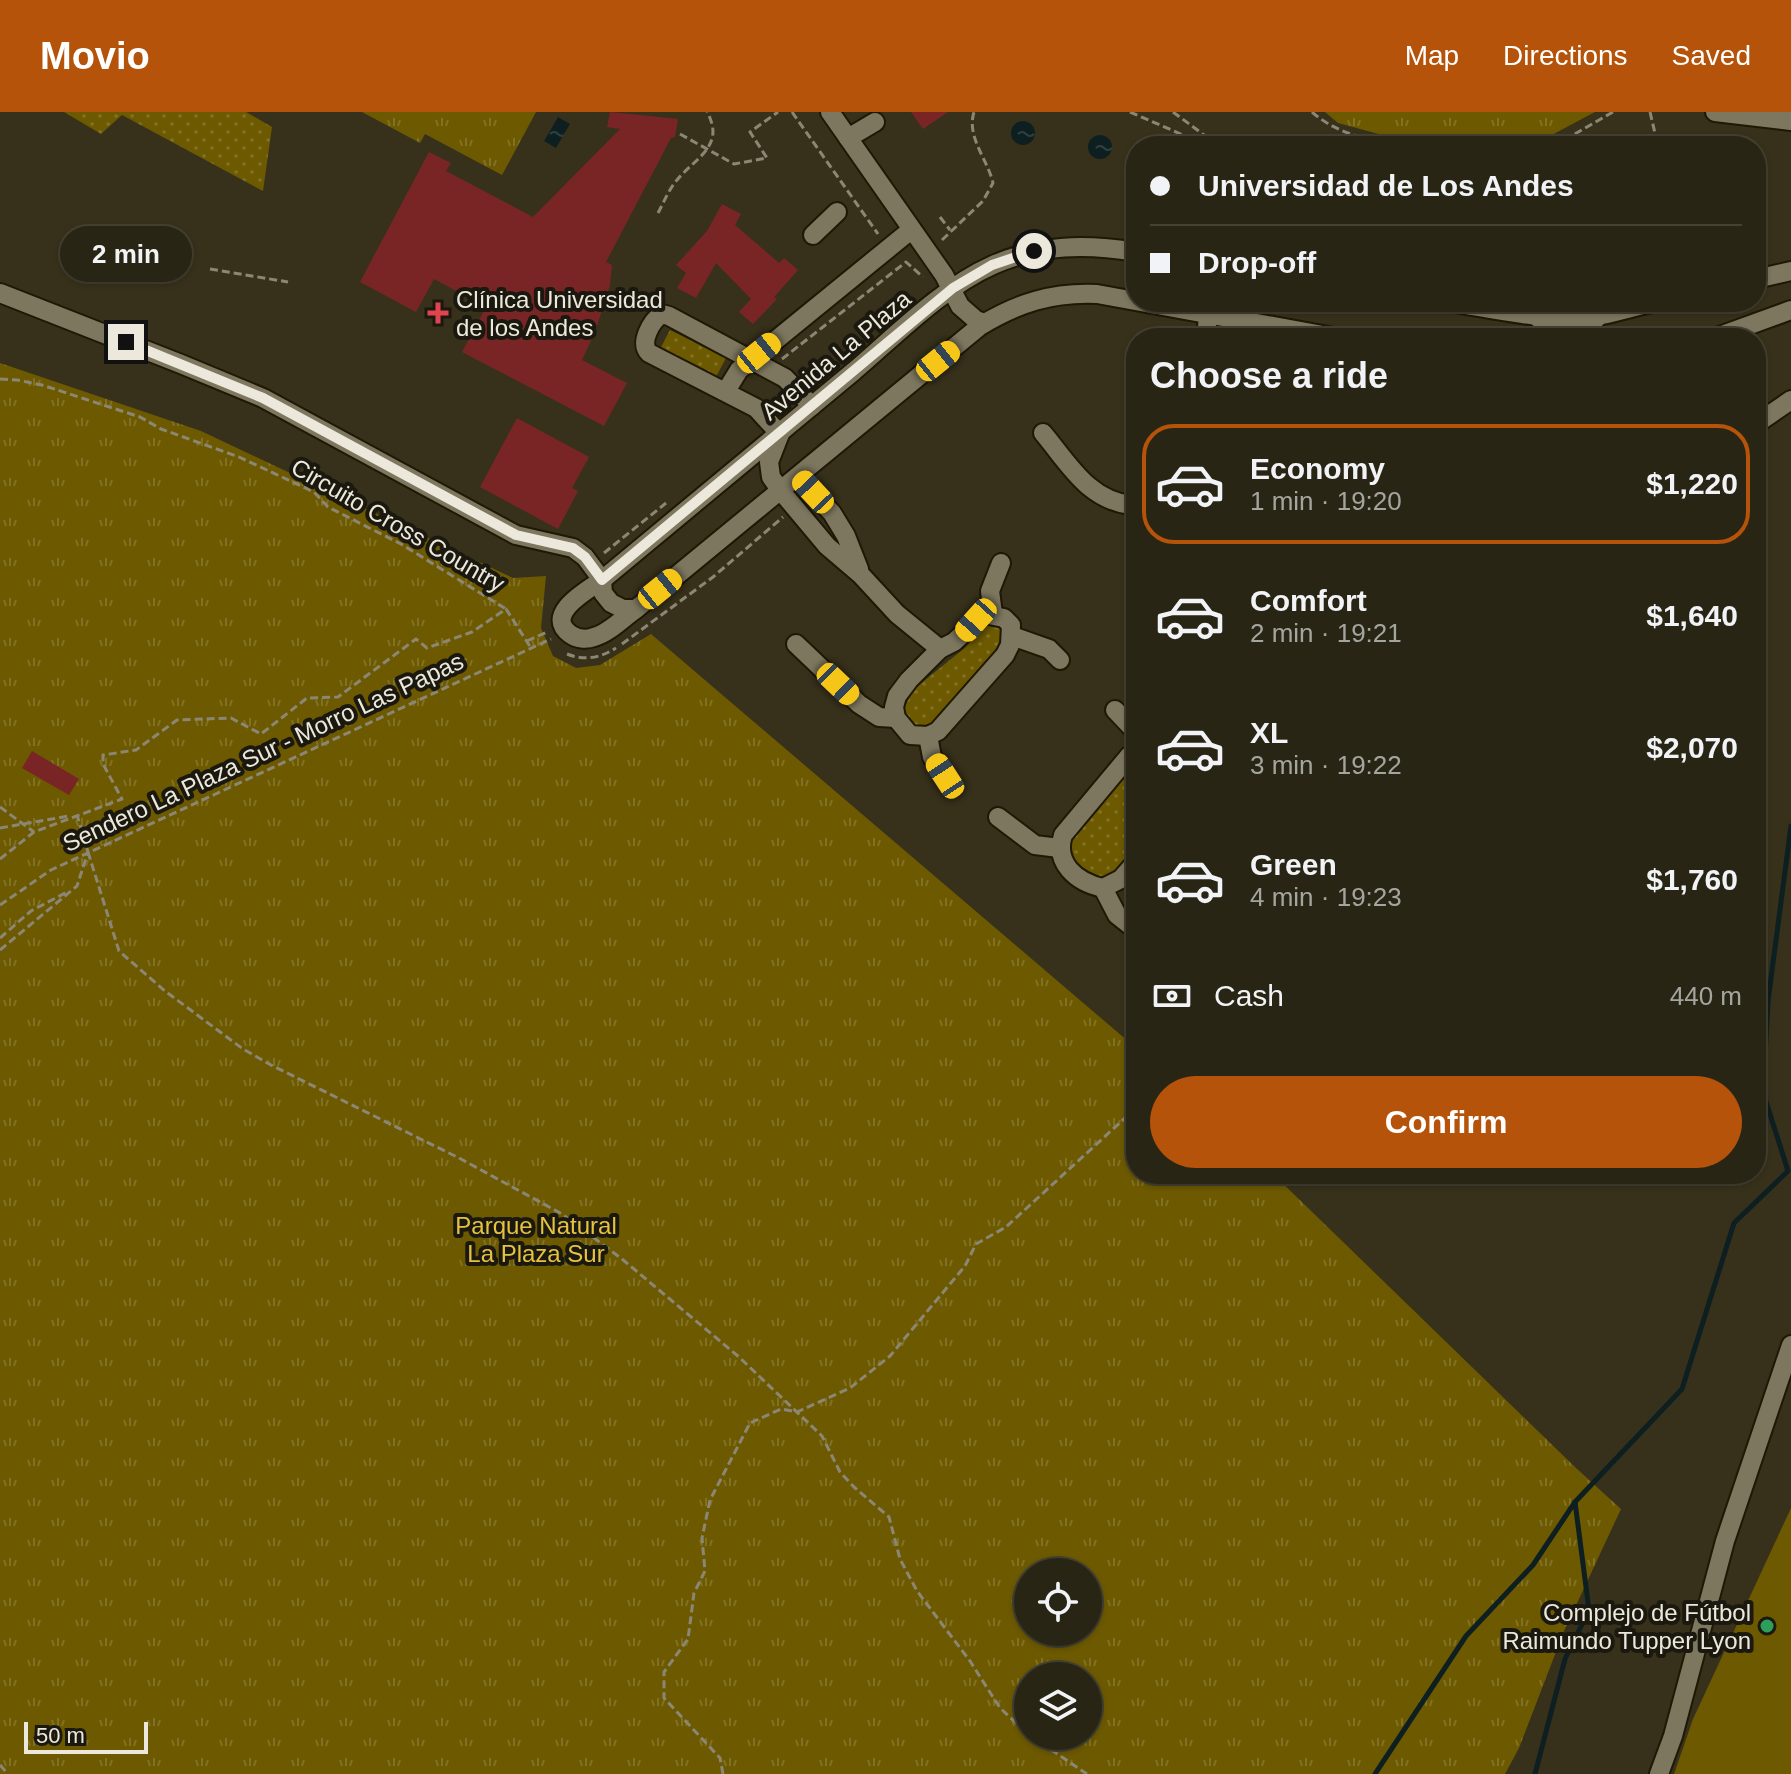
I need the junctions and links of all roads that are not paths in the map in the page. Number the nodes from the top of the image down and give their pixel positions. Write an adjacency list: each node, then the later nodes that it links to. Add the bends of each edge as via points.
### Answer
1 (830, 112): 5 (street)
2 (1715, 112): 3 (street)
3 (1791, 121)
4 (875, 122): 5 (street)
5 (848, 138): 7 (street)
6 (837, 212): 8 (street)
7 (911, 230): 12 (street); 28 (street)
8 (813, 235)
9 (1126, 251): 12 (street, Avenida La Plaza, via 1080,246 1034,251 992,265)
10 (1791, 271): 11 (street)
11 (1766, 277)
12 (953, 288): 22 (street, via 967,314); 31 (street, Avenida La Plaza)
13 (0, 293): 39 (street, via 263,398 509,532 573,548)
14 (1126, 300): 22 (street, Avenida La Plaza, via 1078,293 1026,302)
15 (1791, 310): 27 (street)
16 (1188, 312): 20 (street, Avenida La Plaza)
17 (1511, 312): 21 (street)
18 (1613, 312): 19 (street)
19 (1600, 315): 21 (street); 26 (street)
20 (1208, 316): 23 (street); 24 (street, Avenida La Plaza)
21 (1536, 316): 25 (street)
22 (985, 323): 35 (street, Avenida La Plaza)
23 (1207, 328)
24 (1233, 328)
25 (1546, 328)
26 (1590, 328)
27 (1742, 328)
28 (751, 359): 29 (street); 29 (street, via 669,316 656,318 644,342 647,351); 31 (street, via 791,382)
29 (726, 391): 34 (street, via 764,414)
30 (1791, 400): 32 (street)
31 (812, 406): 34 (street, Avenida La Plaza)
32 (1766, 417)
33 (1043, 433): 37 (street, via 1090,489)
34 (780, 434): 36 (street, via 769,462); 39 (street, Avenida La Plaza)
35 (798, 477): 36 (street, Avenida La Plaza); 40 (street, via 832,513)
36 (781, 491): 40 (street, via 827,546); 41 (street, Avenida La Plaza)
37 (1126, 503)
38 (1001, 563): 42 (street, via 990,591)
39 (596, 572): 41 (street, via 611,603); 41 (street, Avenida La Plaza, via 565,608 561,624 569,633 596,637)
40 (861, 575): 45 (street)
41 (636, 609)
42 (993, 614): 43 (street, via 1011,625); 45 (street, via 984,614)
43 (1012, 636): 46 (street, via 1049,649); 50 (street, via 1005,655)
44 (796, 644): 48 (street, via 859,704 879,717)
45 (940, 649): 48 (street, via 897,696)
46 (1060, 660)
47 (1115, 710): 49 (street)
48 (896, 718): 50 (street, via 910,735)
49 (1126, 722)
50 (928, 736): 52 (street, via 932,757)
51 (1126, 760): 54 (street, via 1063,835)
52 (945, 776)
53 (998, 817): 54 (street, via 1035,845)
54 (1059, 848): 56 (street, via 1073,872)
55 (1126, 873): 56 (street)
56 (1103, 888): 57 (street)
57 (1126, 922)
58 (1791, 1345): 59 (street, via 1725,1541)
59 (1659, 1774)

